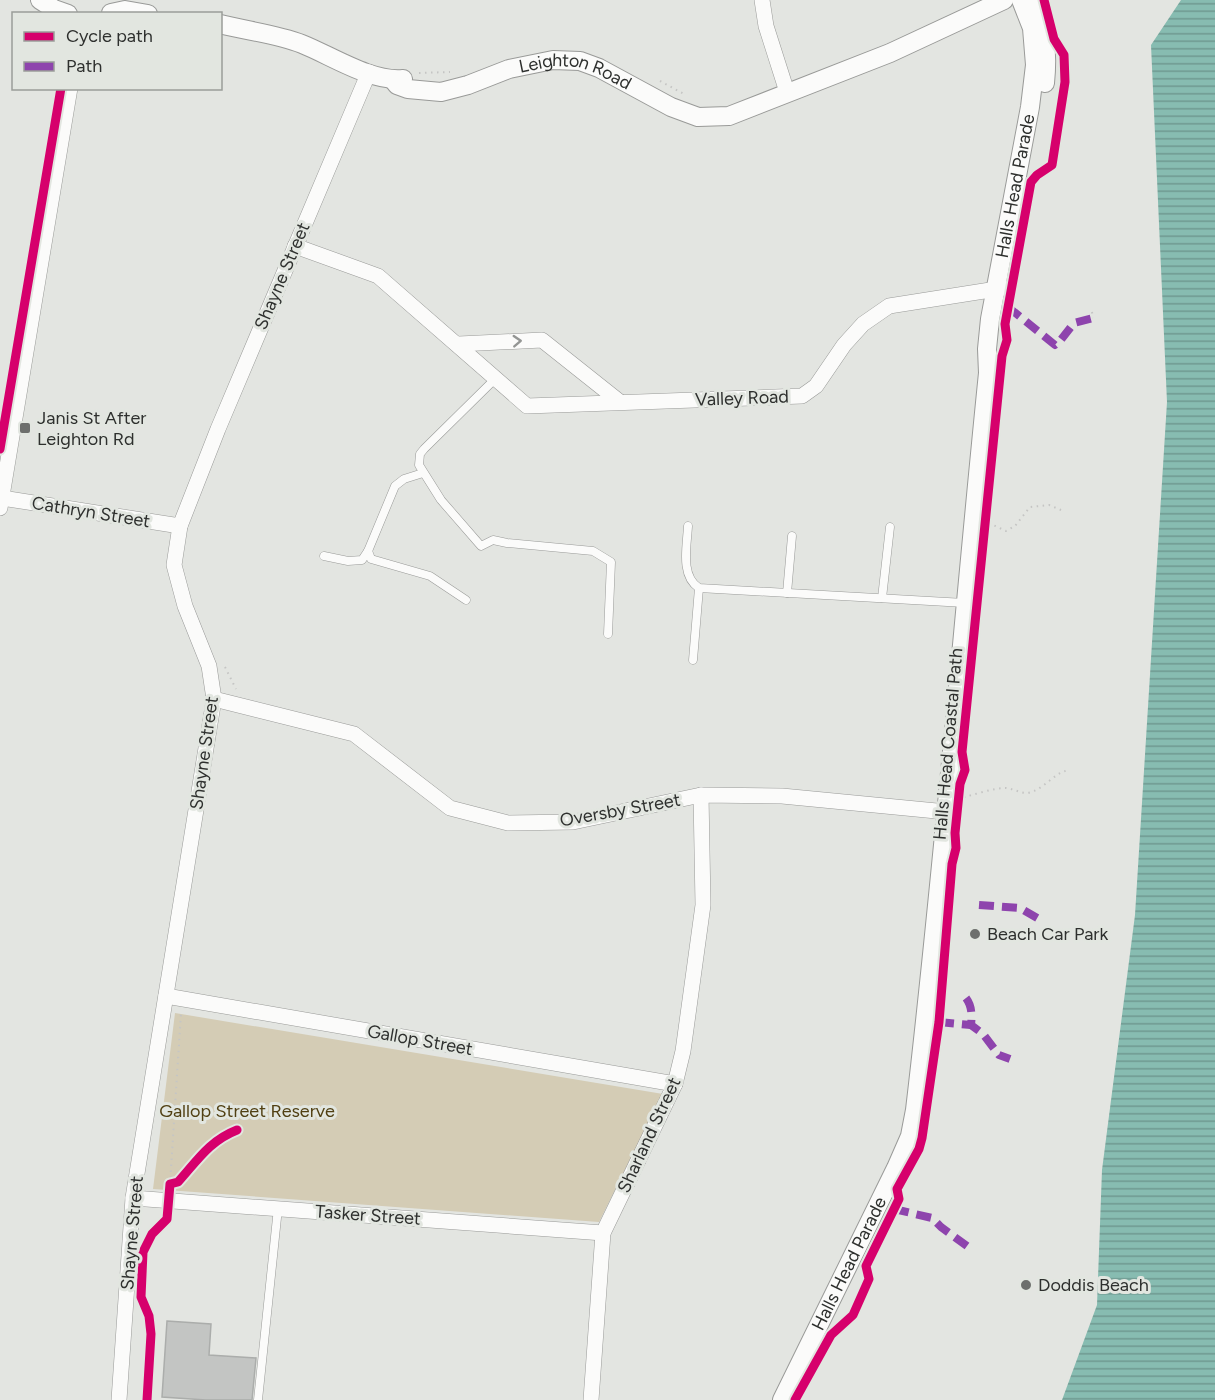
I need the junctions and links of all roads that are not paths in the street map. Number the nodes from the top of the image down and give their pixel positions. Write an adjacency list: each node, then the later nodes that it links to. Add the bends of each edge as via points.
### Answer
1 (40, 0): 8 (street)
2 (762, 0): 14 (street)
3 (982, 0): 11 (street, Leighton Road)
4 (1004, 0): 11 (street, Leighton Road)
5 (1021, 0): 16 (street, Halls Head Parade, via 1032,28 1035,65)
6 (1035, 0): 16 (street, Halls Head Parade, via 1046,38 1047,63)
7 (114, 7): 9 (street)
8 (63, 12)
9 (138, 12)
10 (222, 24): 12 (street, Leighton Road, via 301,44)
11 (940, 29): 14 (street, Leighton Road, via 890,53)
12 (369, 72): 14 (street, Leighton Road, via 393,80 438,84 503,62 551,52 595,57 699,108 718,111 753,107); 15 (street, Shayne Street)
13 (70, 90): 21 (street)
14 (787, 92)
15 (295, 246): 17 (street, Valley Road, via 378,276); 22 (street, Shayne Street)
16 (999, 288): 19 (street, Valley Road, via 890,306 863,324 816,386 802,396); 32 (street, Halls Head Parade, via 988,342)
17 (459, 344): 18 (street, Valley Road); 19 (street, one-way to 19, via 542,340)
18 (496, 378): 19 (street, Valley Road, via 527,406); 20 (lane, via 420,454)
19 (620, 402)
20 (423, 472): 26 (lane, via 395,486); 33 (lane, via 441,500 481,546 494,540 592,551 611,562)
21 (1, 503): 22 (street, Cathryn Street)
22 (180, 526): 35 (street, Shayne Street, via 174,565 185,606 209,666)
23 (688, 526): 28 (lane, via 687,571 692,584)
24 (890, 527): 30 (lane)
25 (792, 536): 29 (lane)
26 (368, 551): 27 (lane, via 362,560); 31 (lane, via 371,559 430,576)
27 (324, 556)
28 (699, 588): 29 (lane); 34 (lane)
29 (787, 593): 30 (lane)
30 (882, 598): 32 (lane)
31 (466, 600)
32 (965, 603): 37 (street, Halls Head Parade)
33 (608, 634)
34 (693, 660)
35 (214, 699): 36 (street, Oversby Street, via 354,734 450,808 508,823 573,822); 38 (street, Shayne Street)
36 (701, 795): 37 (street, Oversby Street); 39 (street, Sharland Street, via 703,905)
37 (954, 807): 46 (street, Halls Head Parade, via 910,1136)
38 (166, 996): 39 (street, Gallop Street); 40 (street, Shayne Street)
39 (675, 1084): 42 (street, Sharland Street)
40 (133, 1198): 41 (street, Tasker Street); 43 (street, Shayne Street)
41 (278, 1208): 42 (street, Tasker Street); 44 (lane)
42 (603, 1233): 45 (street, Sharland Street)
43 (119, 1400)
44 (258, 1400)
45 (591, 1400)
46 (782, 1400)

